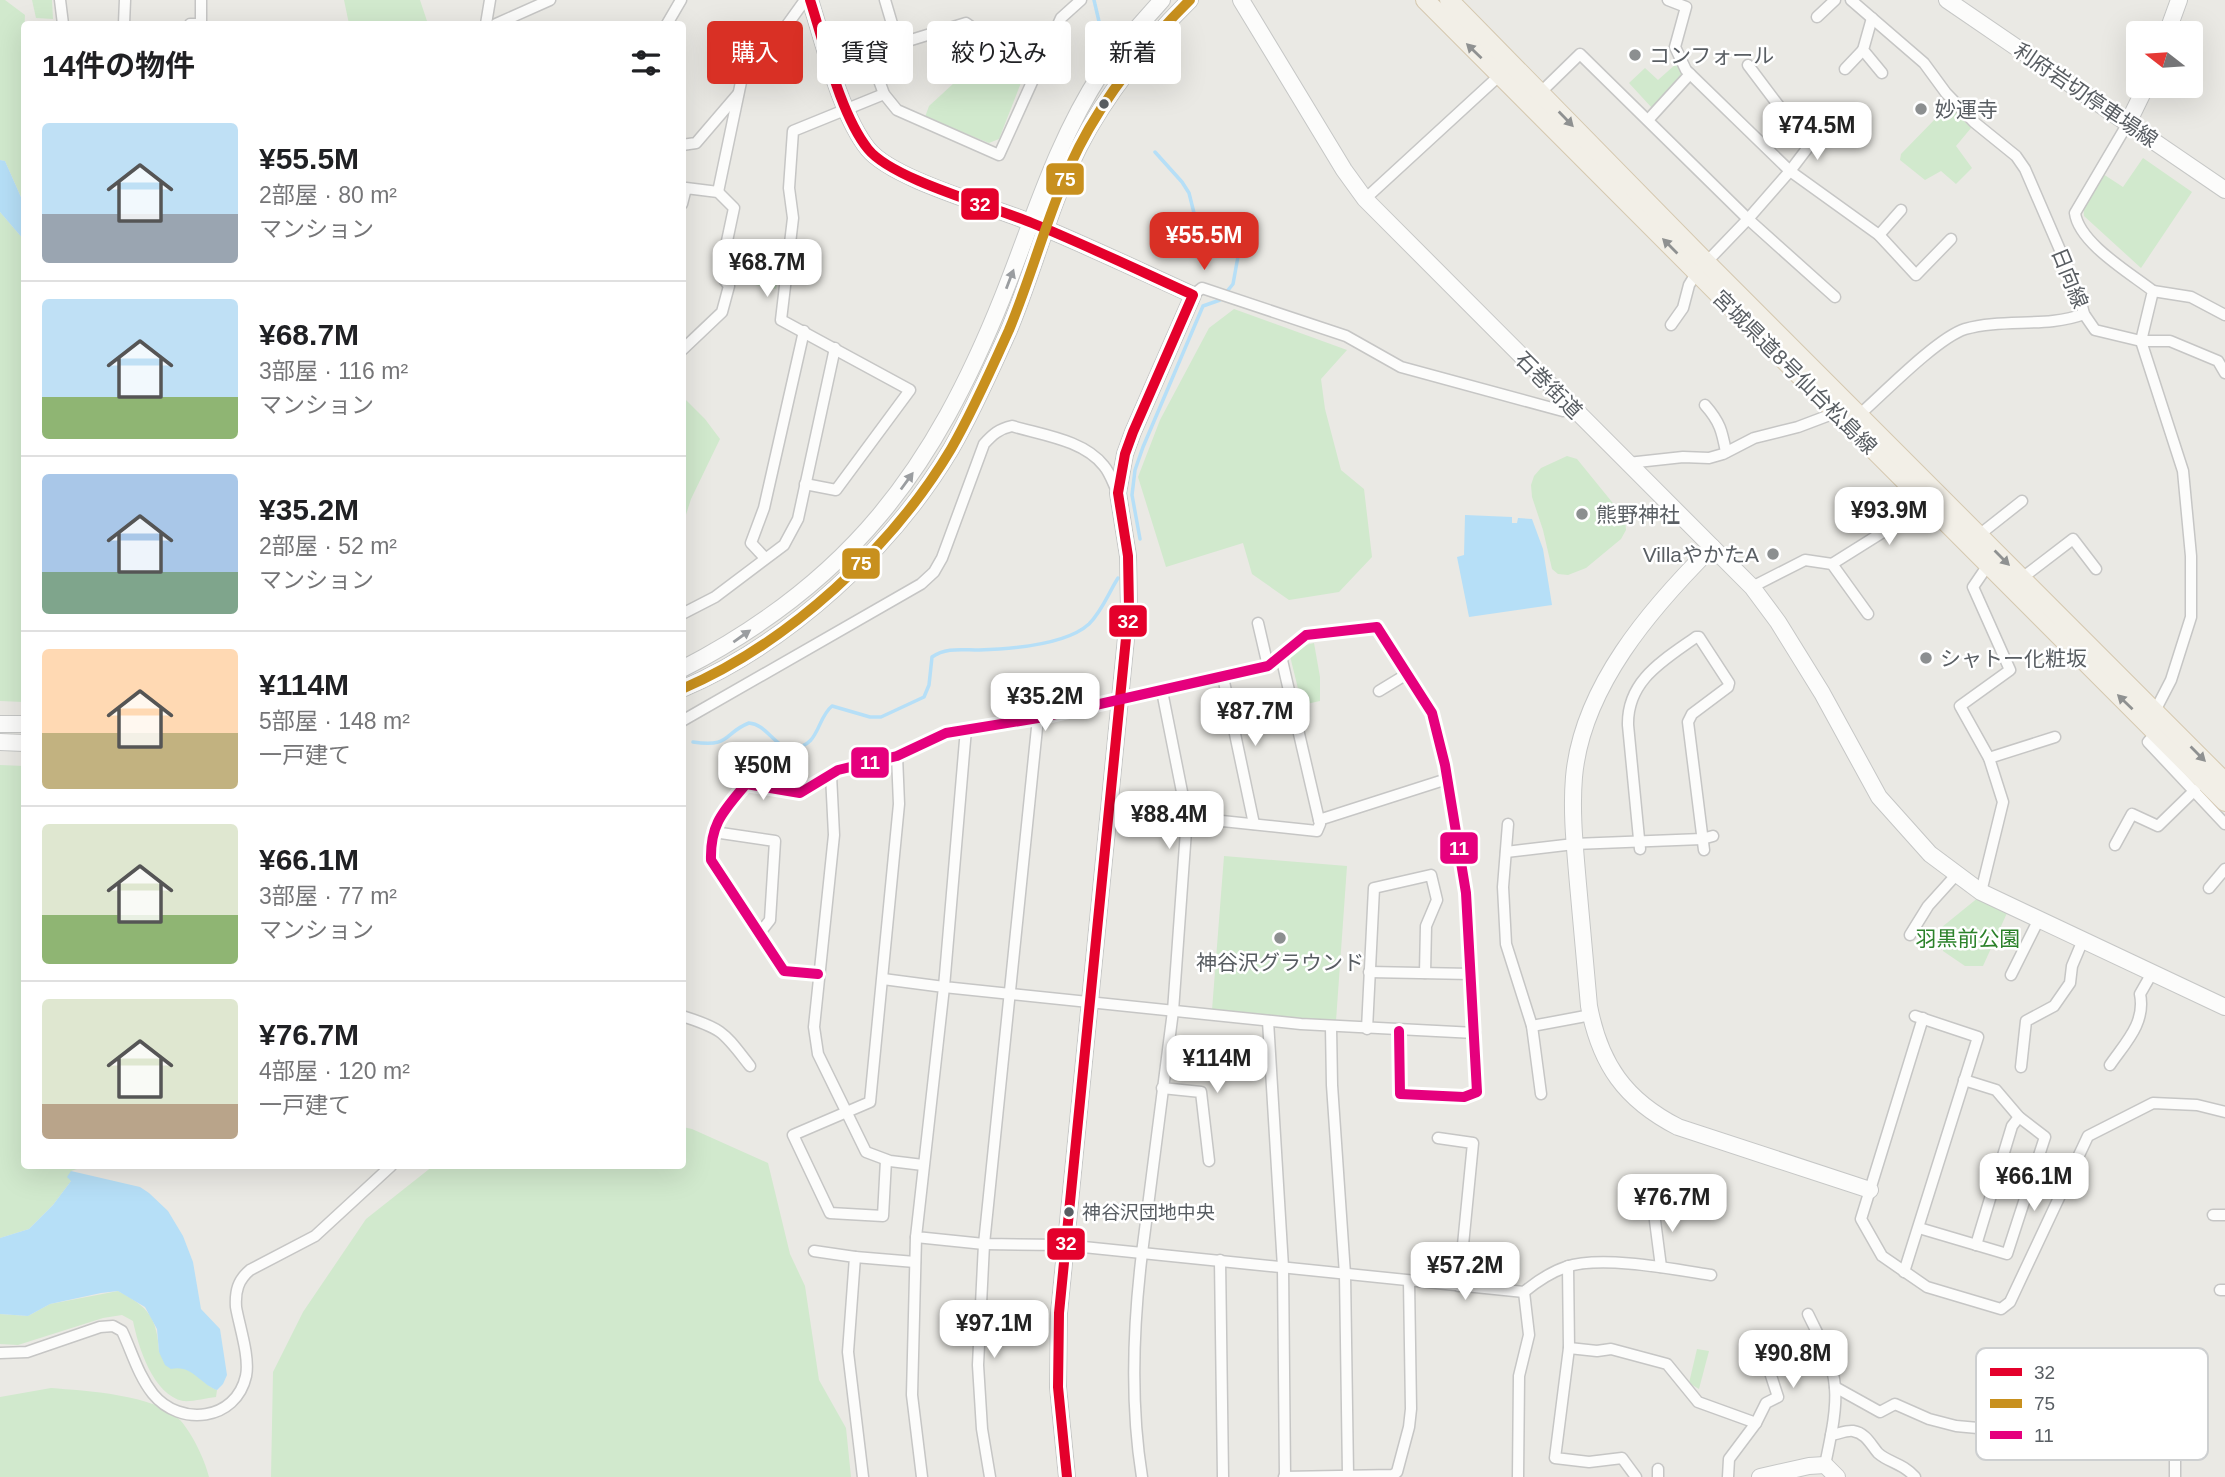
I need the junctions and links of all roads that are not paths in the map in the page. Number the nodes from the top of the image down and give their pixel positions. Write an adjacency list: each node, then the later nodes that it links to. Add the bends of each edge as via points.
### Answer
1 (60, 0): 22 (street)
2 (125, 0): 23 (street)
3 (201, 0): 24 (street)
4 (490, 0): 25 (street)
5 (550, 0): 26 (street)
6 (681, 0): 27 (street)
7 (807, 0): 39 (street, via 772,46 751,64); 43 (street)
8 (885, 0): 28 (street)
9 (1081, 0): 29 (street)
10 (1163, 0): 56 (street, via 1126,39 1082,105)
11 (1190, 0): 57 (street, via 1097,117 1079,147)
12 (1241, 0): 53 (street, 石巻街道)
13 (1425, 0): 36 (main road, 宮城県道8号仙台松島線, one-way to 13)
14 (1449, 0): 40 (main road, 宮城県道8号仙台松島線)
15 (1668, 0): 35 (street, via 1686,7 1675,47)
16 (1835, 0): 20 (street)
17 (1851, 0): 21 (street, 日向線)
18 (1947, 0): 45 (street, 利府岩切停車場線)
19 (2179, 0): 30 (street)
20 (1817, 18)
21 (1872, 18): 31 (street); 64 (street, 日向線, via 1924,63 1974,122 2016,156)
22 (63, 21)
23 (124, 21)
24 (201, 21)
25 (486, 21)
26 (503, 21)
27 (669, 21)
28 (891, 21)
29 (1060, 21)
30 (2171, 21)
31 (1863, 50): 33 (street); 34 (street)
32 (1748, 65): 48 (street)
33 (1845, 69)
34 (1882, 73)
35 (1690, 74): 44 (street); 49 (street)
36 (1500, 75): 53 (street); 60 (main road, 宮城県道8号仙台松島線, one-way to 36)
37 (880, 84): 41 (street)
38 (1031, 84): 41 (street, via 999,155 897,110)
39 (739, 93): 47 (street, via 696,142); 52 (street)
40 (1540, 93): 44 (street, via 1580,54); 60 (main road, 宮城県道8号仙台松島線, one-way to 60)
41 (884, 94): 43 (street)
42 (2140, 98): 45 (street)
43 (846, 110): 56 (street, via 868,149 892,168); 67 (street, via 793,131 789,188 793,218 781,320)
44 (1647, 120): 55 (street)
45 (2128, 123): 51 (street, 利府岩切停車場線); 61 (street, via 2075,213 2076,222 2084,236)
46 (1825, 134): 48 (street)
47 (686, 144)
48 (1809, 146): 49 (street)
49 (1790, 171): 55 (street); 58 (street)
50 (686, 188): 52 (street)
51 (2225, 190)
52 (719, 192): 69 (street, via 734,208 720,274 729,286 722,312)
53 (1365, 200): 73 (street, 石巻街道)
54 (1901, 210): 58 (street)
55 (1748, 219): 60 (street); 63 (street)
56 (1031, 222): 57 (street); 95 (street, one-way to 56, via 728,645 803,592 876,522 928,450 958,398)
57 (1047, 230): 62 (street); 98 (street, via 987,380 920,495 861,563 812,607 738,660)
58 (1879, 235): 59 (street, via 1916,275)
59 (1951, 239)
60 (1701, 267): 66 (street); 74 (main road, 宮城県道8号仙台松島線); 75 (main road, 宮城県道8号仙台松島線)
61 (2153, 292): 65 (street, via 2191,297); 68 (street)
62 (1193, 295): 73 (street, via 1202,288 1346,336 1401,367 1563,411); 79 (street, via 1133,432)
63 (1835, 297)
64 (2084, 314): 68 (street, 日向線, via 2095,330); 75 (street, via 1963,330 1932,350)
65 (2225, 315)
66 (1671, 325)
67 (804, 331): 70 (street); 84 (street, via 764,508 751,542)
68 (2141, 341): 71 (street, 日向線, via 2170,341 2218,360); 104 (street, via 2183,471 2191,556 2191,617)
69 (686, 346)
70 (835, 348): 78 (street); 78 (street, via 910,390 836,490)
71 (2225, 373)
72 (1705, 405): 76 (street, via 1717,418)
73 (1572, 409): 77 (street, 石巻街道)
74 (1835, 412): 76 (street); 81 (main road, 宮城県道8号仙台松島線)
75 (1860, 415): 82 (main road, 宮城県道8号仙台松島線)
76 (1726, 452): 77 (street, via 1709,458)
77 (1628, 463): 83 (street, 石巻街道)
78 (805, 484): 84 (street, via 792,533)
79 (1118, 493): 101 (street, via 1129,582); 103 (street, via 1105,467 1079,446 1012,426 994,432 984,444 934,572 921,584)
80 (2022, 500): 82 (street)
81 (1924, 501): 85 (street); 86 (main road, 宮城県道8号仙台松島線)
82 (1979, 535): 88 (main road, 宮城県道8号仙台松島線, one-way to 88)
83 (1712, 548): 89 (street, 石巻街道); 125 (street, via 1649,614 1595,702 1574,775)
84 (765, 558): 90 (street, via 715,597)
85 (1832, 564): 89 (street, via 1805,560); 91 (street)
86 (1988, 565): 104 (main road, 宮城県道8号仙台松島線, one-way to 86); 112 (street, via 1973,587 2010,670 1960,706)
87 (2096, 569): 88 (street, via 2073,539)
88 (2022, 578): 104 (main road, 宮城県道8号仙台松島線)
89 (1752, 587): 130 (street, 石巻街道, via 1822,693 1879,797 1930,854)
90 (686, 612)
91 (1868, 614)
92 (1258, 622): 94 (street)
93 (1281, 656): 94 (street); 96 (street, via 1306,635 1377,627); 120 (street)
94 (1268, 666): 97 (street)
95 (686, 667)
96 (1407, 674): 100 (street); 114 (street, via 1433,717)
97 (1223, 677): 99 (street); 121 (street)
98 (686, 687)
99 (1162, 691): 101 (street); 119 (street)
100 (1380, 691)
101 (1119, 701): 102 (street); 118 (street)
102 (1038, 718): 107 (street); 145 (street)
103 (686, 719)
104 (2160, 722): 115 (main road, 宮城県道8号仙台松島線, one-way to 115); 116 (street, via 2148,742); 117 (main road, 宮城県道8号仙台松島線)
105 (0, 723): 106 (street)
106 (21, 724)
107 (965, 729): 111 (street); 144 (street)
108 (2055, 737): 112 (street)
109 (0, 742): 110 (street)
110 (21, 743)
111 (897, 756): 113 (street); 143 (street, via 900,804)
112 (1989, 758): 132 (street, via 2003,802)
113 (831, 775): 124 (street, via 800,793 746,784 718,819); 140 (street, via 834,835)
114 (1447, 779): 120 (street); 141 (street, via 1466,893)
115 (2225, 782)
116 (2195, 790): 123 (street); 127 (street, via 2158,826 2132,814)
117 (2225, 802)
118 (1108, 809): 119 (street); 146 (street)
119 (1187, 817): 121 (street); 148 (street)
120 (1319, 820): 121 (street, via 1317,831)
121 (1254, 824)
122 (1508, 824): 128 (street)
123 (2225, 824)
124 (714, 832): 134 (street, via 711,860); 134 (street, via 775,841 769,920)
125 (1574, 844): 126 (street); 128 (street); 149 (street)
126 (1639, 845): 126 (street, via 1706,842 1688,722 1729,683 1696,637 1646,674 1630,707)
127 (2115, 845)
128 (1506, 852): 152 (street, via 1506,944)
129 (2225, 869): 131 (street)
130 (1956, 875): 132 (street, 石巻街道); 135 (street, via 1928,906)
131 (2209, 888)
132 (1981, 892): 133 (street, 石巻街道)
133 (2039, 919): 136 (street, 石巻街道); 142 (street)
134 (760, 934): 140 (street, via 784,971)
135 (1910, 936)
136 (2083, 940): 139 (street, 石巻街道); 159 (street, via 2070,983 2054,1006 2026,1021)
137 (1369, 972): 138 (street); 138 (street, via 1372,890 1429,874 1437,900 1426,926); 154 (street)
138 (1425, 973): 141 (street)
139 (2152, 973): 147 (street, 石巻街道); 158 (street, via 2140,994 2140,1021)
140 (818, 974): 163 (street, via 814,1027 818,1054)
141 (1471, 974): 156 (street)
142 (2011, 975)
143 (883, 979): 144 (street); 163 (street, via 870,1102)
144 (944, 987): 145 (street); 169 (street)
145 (1011, 994): 146 (street); 177 (street)
146 (1089, 1002): 148 (street); 178 (street)
147 (2225, 1007)
148 (1173, 1011): 151 (street); 161 (street)
149 (1591, 1016): 152 (street); 171 (street, via 1600,1050 1616,1077 1657,1116)
150 (686, 1017): 157 (street, via 723,1032)
151 (1268, 1021): 153 (street); 186 (street)
152 (1532, 1026): 162 (street)
153 (1331, 1027): 154 (street); 189 (street)
154 (1367, 1029): 155 (street)
155 (1399, 1031): 156 (street); 156 (street, via 1400,1094 1464,1097 1478,1089)
156 (1475, 1033)
157 (750, 1066)
158 (2110, 1066)
159 (2021, 1067)
160 (1964, 1080): 165 (street, via 1996,1090); 171 (street, via 1978,1037 1919,1017); 175 (street)
161 (1162, 1088): 168 (street, via 1201,1092); 181 (street)
162 (1541, 1094)
163 (845, 1112): 167 (street, via 866,1152); 167 (street, via 793,1135 830,1213 883,1216)
164 (2225, 1112): 188 (street, via 2153,1103 2088,1136 2010,1301 2001,1309 1927,1287)
165 (2019, 1117): 179 (street, via 2012,1126); 179 (street, via 2045,1137 2009,1253)
166 (1438, 1138): 192 (street, via 1473,1143)
167 (886, 1160): 169 (street)
168 (1209, 1161)
169 (923, 1165): 176 (street)
170 (388, 1169): 197 (street, via 315,1236 242,1278 236,1307 246,1376 227,1408 199,1416 167,1406 139,1371 122,1331 113,1326 27,1352)
171 (1870, 1190): 188 (street, via 1861,1219 1882,1256)
172 (1653, 1205): 187 (street)
173 (2213, 1215): 174 (street)
174 (2225, 1215)
175 (1919, 1227): 179 (street); 188 (street)
176 (916, 1237): 177 (street); 184 (street)
177 (984, 1244): 178 (street); 206 (street, via 978,1365)
178 (1064, 1245): 181 (street); 207 (street, via 1058,1366)
179 (1976, 1245)
180 (814, 1251): 182 (street)
181 (1142, 1253): 183 (street); 208 (street, via 1134,1330)
182 (855, 1256): 184 (street); 204 (street, via 848,1352)
183 (1220, 1260): 186 (street); 209 (street)
184 (915, 1262): 205 (street, via 912,1395)
185 (1567, 1266): 187 (street, via 1603,1263); 193 (street); 195 (street)
186 (1283, 1267): 189 (street); 210 (street)
187 (1661, 1268): 190 (street)
188 (1904, 1272)
189 (1345, 1274): 191 (street); 203 (street)
190 (1710, 1275)
191 (1409, 1281): 192 (street); 203 (street, via 1411,1409 1404,1451 1393,1475)
192 (1460, 1286): 193 (street)
193 (1524, 1292): 211 (street, via 1529,1335 1519,1376)
194 (1808, 1314): 198 (street, via 1828,1356)
195 (1569, 1348): 199 (street, via 1611,1349 1667,1364 1698,1402); 212 (street, via 1555,1458 1589,1462 1622,1458)
196 (1762, 1348): 199 (street, via 1778,1397 1766,1403)
197 (0, 1353)
198 (1835, 1387): 200 (street, via 1880,1412 1895,1404 1929,1419); 201 (street)
199 (1756, 1423): 213 (street, via 1729,1459)
200 (1976, 1428)
201 (1831, 1435): 202 (street); 216 (street, via 1852,1431 1862,1435 1879,1454 1902,1464)
202 (1825, 1465): 214 (street); 215 (street)
203 (1348, 1475): 210 (street)
204 (863, 1477)
205 (922, 1477)
206 (990, 1477)
207 (1067, 1477)
208 (1142, 1477)
209 (1223, 1477)
210 (1284, 1477)
211 (1518, 1477)
212 (1636, 1477)
213 (1728, 1477)
214 (1760, 1477)
215 (1837, 1477)
216 (1915, 1477)

